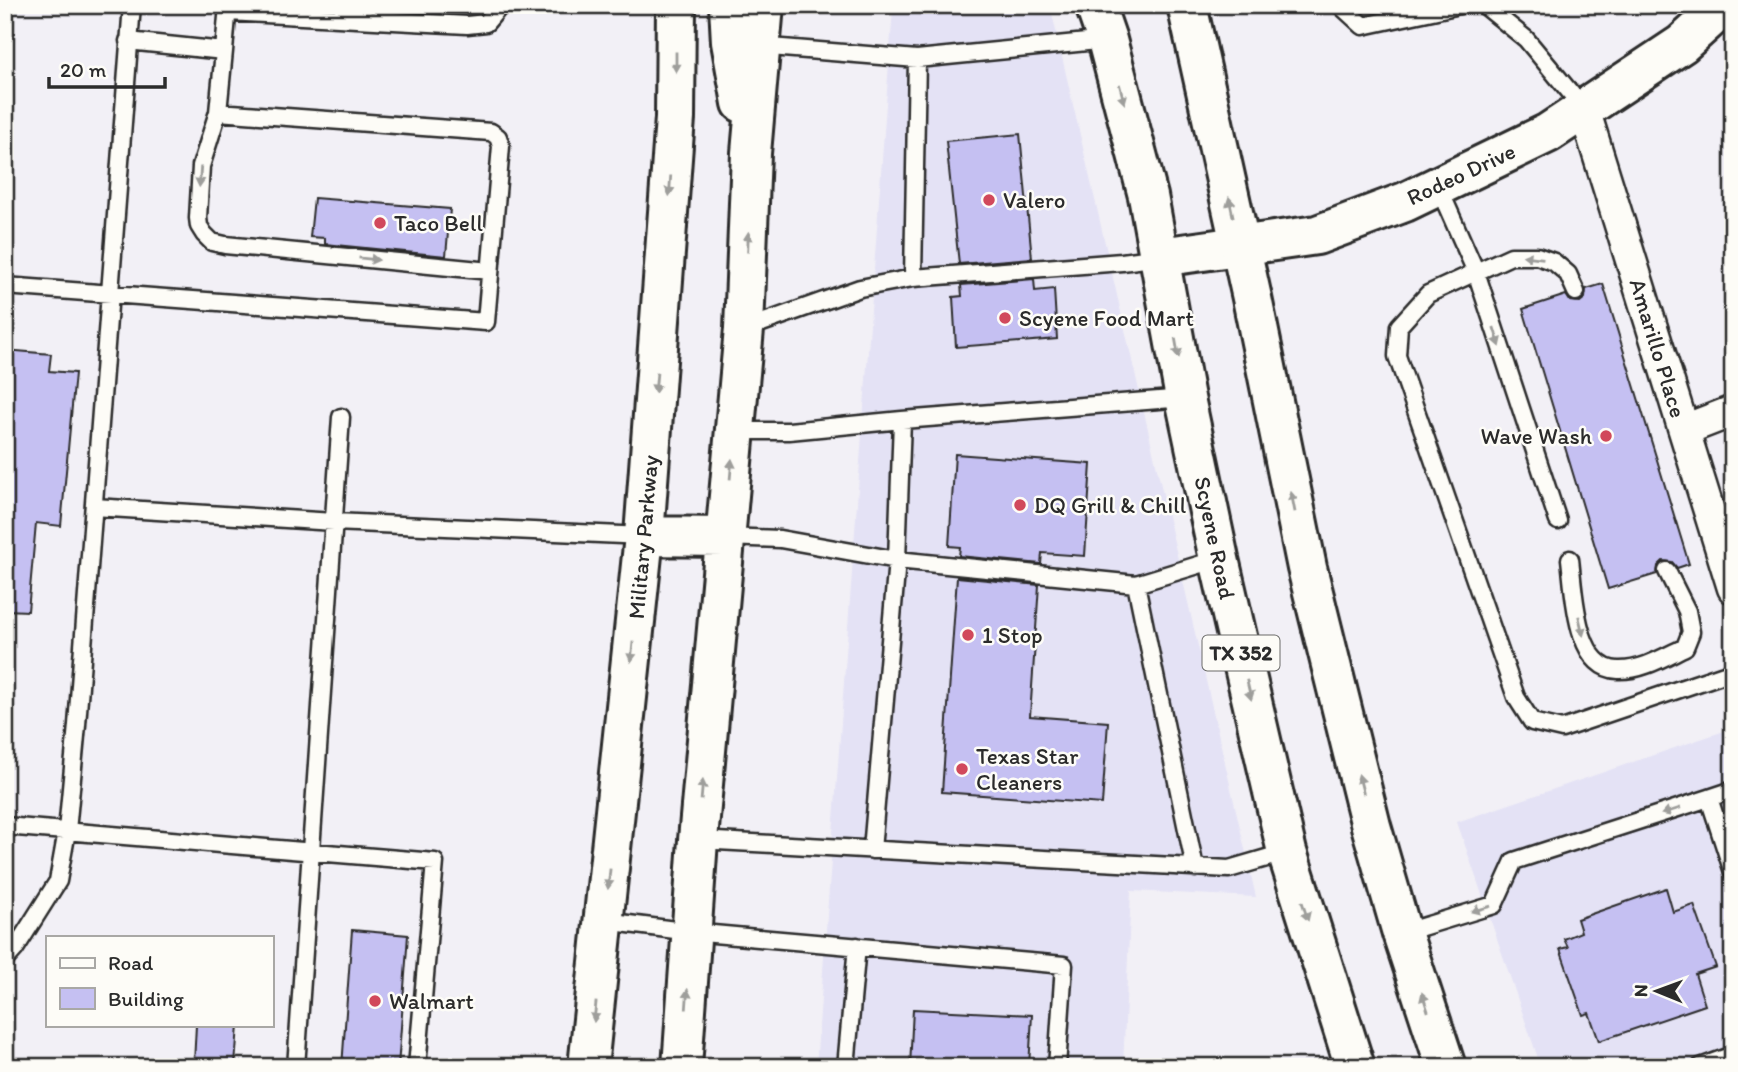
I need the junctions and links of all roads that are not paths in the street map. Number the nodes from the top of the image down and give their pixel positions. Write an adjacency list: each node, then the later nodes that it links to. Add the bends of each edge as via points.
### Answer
1 (132, 5): 15 (lane)
2 (366, 5): 12 (lane)
3 (501, 5): 12 (lane, via 486,23 467,25)
4 (676, 5): 39 (main road, Military Parkway, one-way to 39, via 675,118)
5 (764, 5): 14 (main road)
6 (1187, 5): 21 (main road, one-way to 6)
7 (1340, 5): 8 (lane, via 1363,26)
8 (1460, 5)
9 (1484, 5): 18 (lane, via 1526,39)
10 (1725, 5): 18 (main road, Rodeo Drive, via 1682,44)
11 (228, 9): 12 (lane); 16 (lane)
12 (338, 18)
13 (1101, 23): 17 (lane); 22 (main road, Scyene Road / TX 352, one-way to 22)
14 (740, 31): 17 (lane); 29 (main road, one-way to 14, via 751,153)
15 (128, 41): 16 (lane); 28 (lane)
16 (224, 51): 19 (lane)
17 (917, 59): 25 (lane)
18 (1584, 109): 20 (main road, Rodeo Drive, via 1548,133); 34 (street, Amarillo Place)
19 (218, 112): 23 (lane, one-way to 23, via 201,166 198,218 212,242); 23 (lane, via 498,136 501,146)
20 (1438, 186): 21 (main road, Rodeo Drive, via 1317,235); 24 (lane)
21 (1240, 247): 22 (main road, Rodeo Drive); 60 (main road, one-way to 21, via 1307,568)
22 (1160, 257): 25 (lane); 30 (main road, Scyene Road / TX 352, one-way to 30)
23 (490, 271): 28 (lane, via 486,322)
24 (1476, 272): 27 (lane, one-way to 24, via 1568,274 1554,262 1536,256 1511,256); 37 (lane, one-way to 37); 47 (lane, via 1428,294 1399,326 1397,356 1516,697 1532,722 1562,729)
25 (913, 278): 29 (lane, via 860,288)
26 (5, 286): 28 (lane)
27 (1576, 292)
28 (110, 294): 36 (lane)
29 (744, 329): 35 (main road)
30 (1185, 398): 33 (lane); 41 (main road, Scyene Road / TX 352)
31 (1733, 411): 34 (street)
32 (341, 417): 38 (lane)
33 (902, 420): 35 (lane, via 789,431); 43 (lane)
34 (1684, 430): 45 (street, Amarillo Place)
35 (735, 431): 40 (main road, one-way to 35)
36 (94, 507): 38 (lane); 51 (lane)
37 (1558, 521)
38 (334, 522): 39 (lane); 54 (lane)
39 (643, 536): 40 (main road); 58 (main road, Military Parkway, one-way to 58)
40 (724, 537): 43 (lane, via 780,539); 52 (main road, one-way to 40)
41 (1219, 559): 46 (lane); 55 (main road, Scyene Road / TX 352, one-way to 55)
42 (1570, 559): 44 (lane, one-way to 44, via 1585,646 1598,662 1617,670 1649,664 1685,647 1691,632 1687,611)
43 (897, 560): 46 (lane); 53 (lane)
44 (1667, 571)
45 (1731, 576)
46 (1136, 584): 56 (lane)
47 (1733, 671)
48 (1733, 790): 49 (lane)
49 (1709, 799): 57 (lane); 60 (lane, one-way to 60, via 1514,861 1494,905)
50 (5, 826): 51 (lane)
51 (67, 831): 54 (lane); 62 (lane, via 58,881)
52 (698, 841): 53 (lane); 59 (main road)
53 (872, 850): 56 (lane)
54 (310, 852): 64 (lane); 65 (lane, via 435,862)
55 (1287, 852): 56 (lane, via 1229,869); 70 (main road, Scyene Road / TX 352, one-way to 70)
56 (1195, 868)
57 (1733, 872)
58 (605, 921): 59 (lane); 66 (main road, Military Parkway, one-way to 66)
59 (691, 932): 61 (lane); 67 (main road, one-way to 59)
60 (1402, 933): 71 (main road, one-way to 60)
61 (857, 946): 68 (lane); 69 (lane, via 1064,965)
62 (5, 960)
63 (1733, 1055): 72 (lane)
64 (296, 1067)
65 (417, 1067)
66 (589, 1067)
67 (682, 1067)
68 (846, 1067)
69 (1057, 1067)
70 (1355, 1067)
71 (1446, 1067)
72 (1700, 1067)

